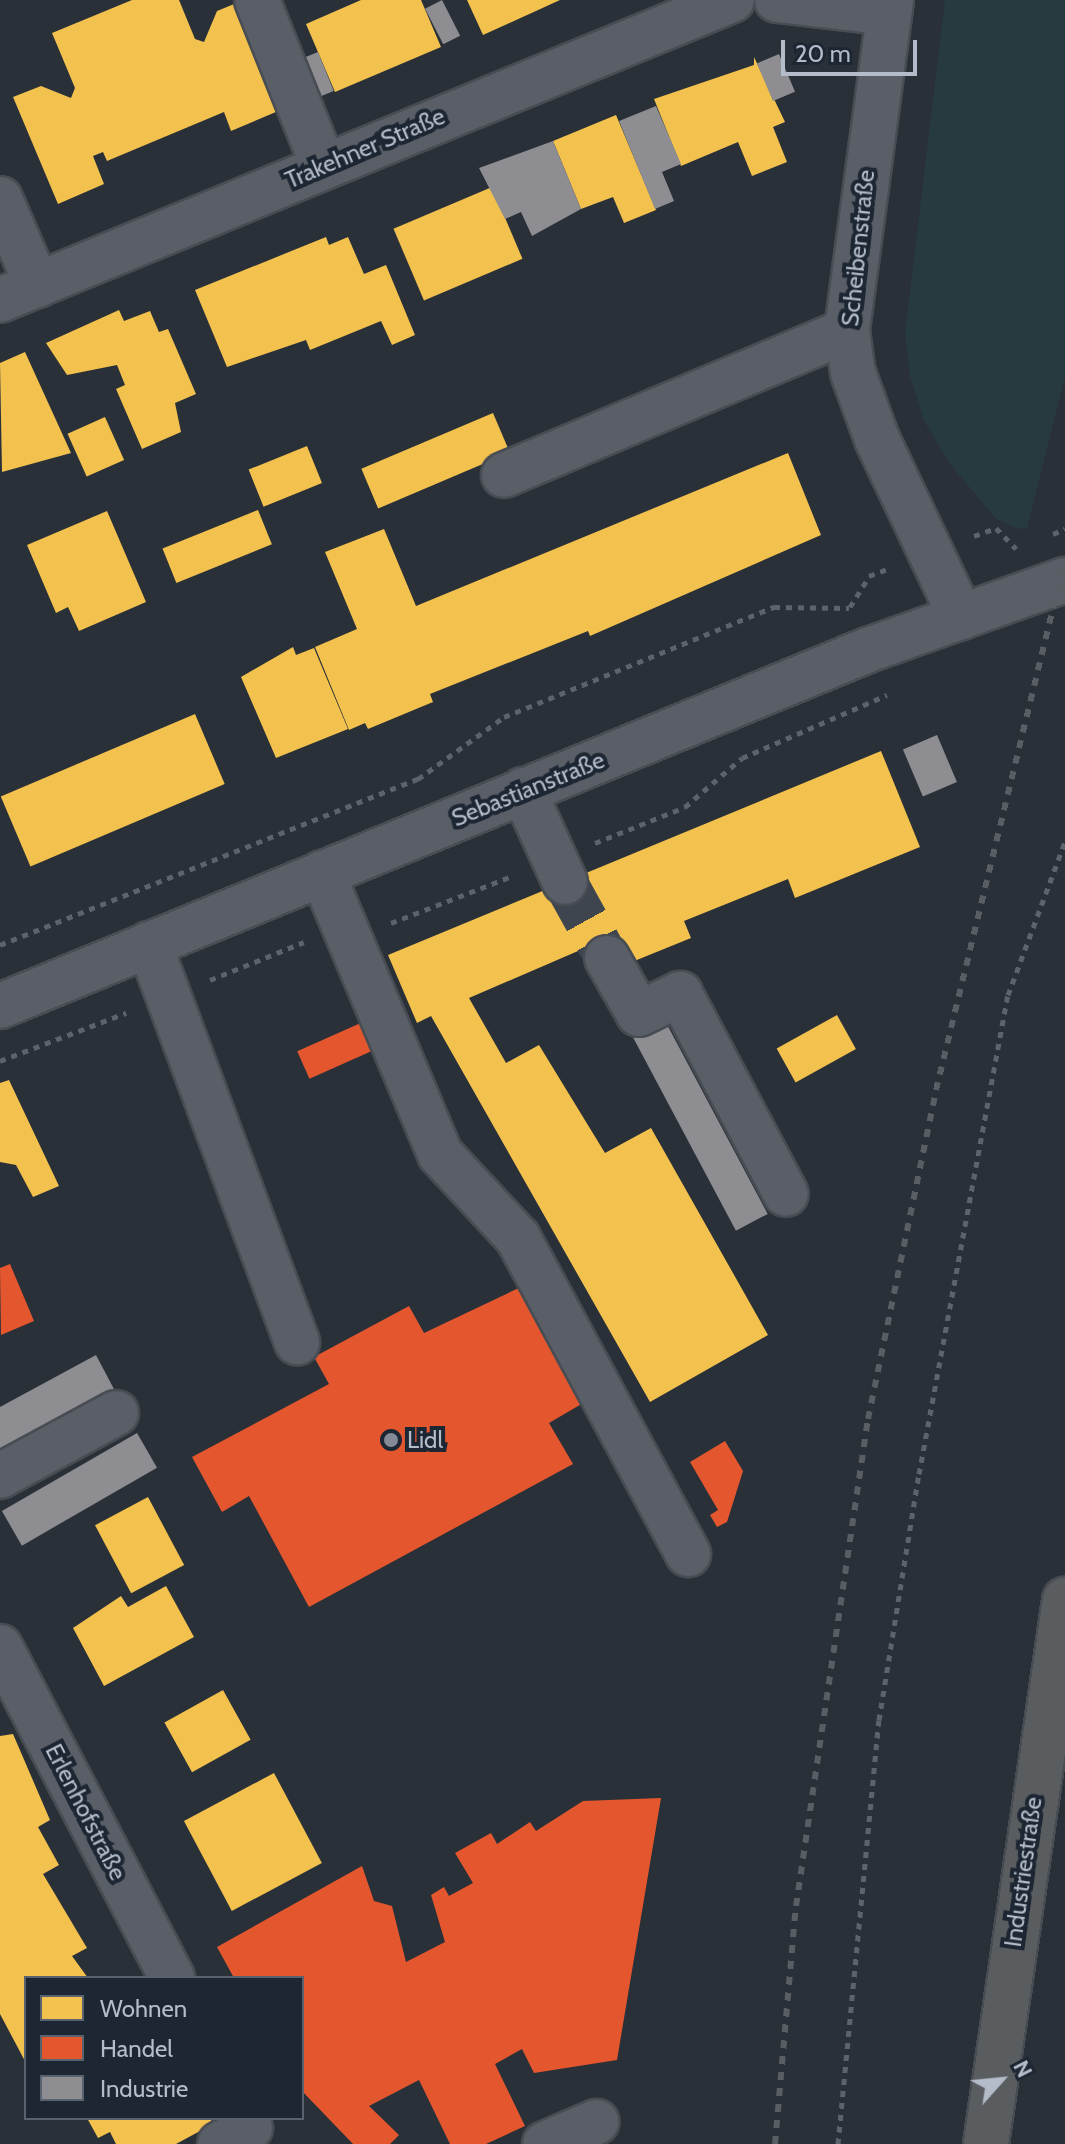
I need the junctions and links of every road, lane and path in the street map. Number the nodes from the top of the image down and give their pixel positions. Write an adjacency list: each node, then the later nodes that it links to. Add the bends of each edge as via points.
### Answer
1 (257, 0): 5 (street)
2 (732, 0): 5 (street, Trakehner Straße)
3 (777, 0): 4 (street)
4 (890, 6): 8 (street, Scheibenstraße)
5 (323, 165): 7 (street, Trakehner Straße)
6 (0, 199): 7 (street)
7 (19, 292)
8 (847, 331): 9 (street); 14 (street, Scheibenstraße, via 853,373 877,439)
9 (504, 475)
10 (996, 528): 11 (path)
11 (1016, 549)
12 (1063, 580): 14 (street, Sebastianstraße)
13 (850, 608): 20 (path, via 774,607 504,717 418,779)
14 (961, 617): 15 (street, Sebastianstraße)
15 (523, 790): 17 (street, Sebastianstraße); 18 (street)
16 (1065, 842): 33 (path, via 1008,995 919,1474 876,1751)
17 (322, 873): 19 (street, Sebastianstraße); 27 (street, via 440,1154 518,1238)
18 (565, 882)
19 (149, 944): 22 (street, Sebastianstraße); 24 (street)
20 (0, 945)
21 (607, 958): 23 (street, via 639,1014 680,994)
22 (0, 1006)
23 (786, 1194)
24 (297, 1342)
25 (116, 1413): 26 (street)
26 (0, 1476)
27 (688, 1554)
28 (1065, 1600): 34 (highway, Industriestraße)
29 (0, 1647): 30 (street, Erlenhofstraße)
30 (171, 1976)
31 (596, 2122): 32 (street)
32 (545, 2144)
33 (838, 2144)
34 (986, 2144)

